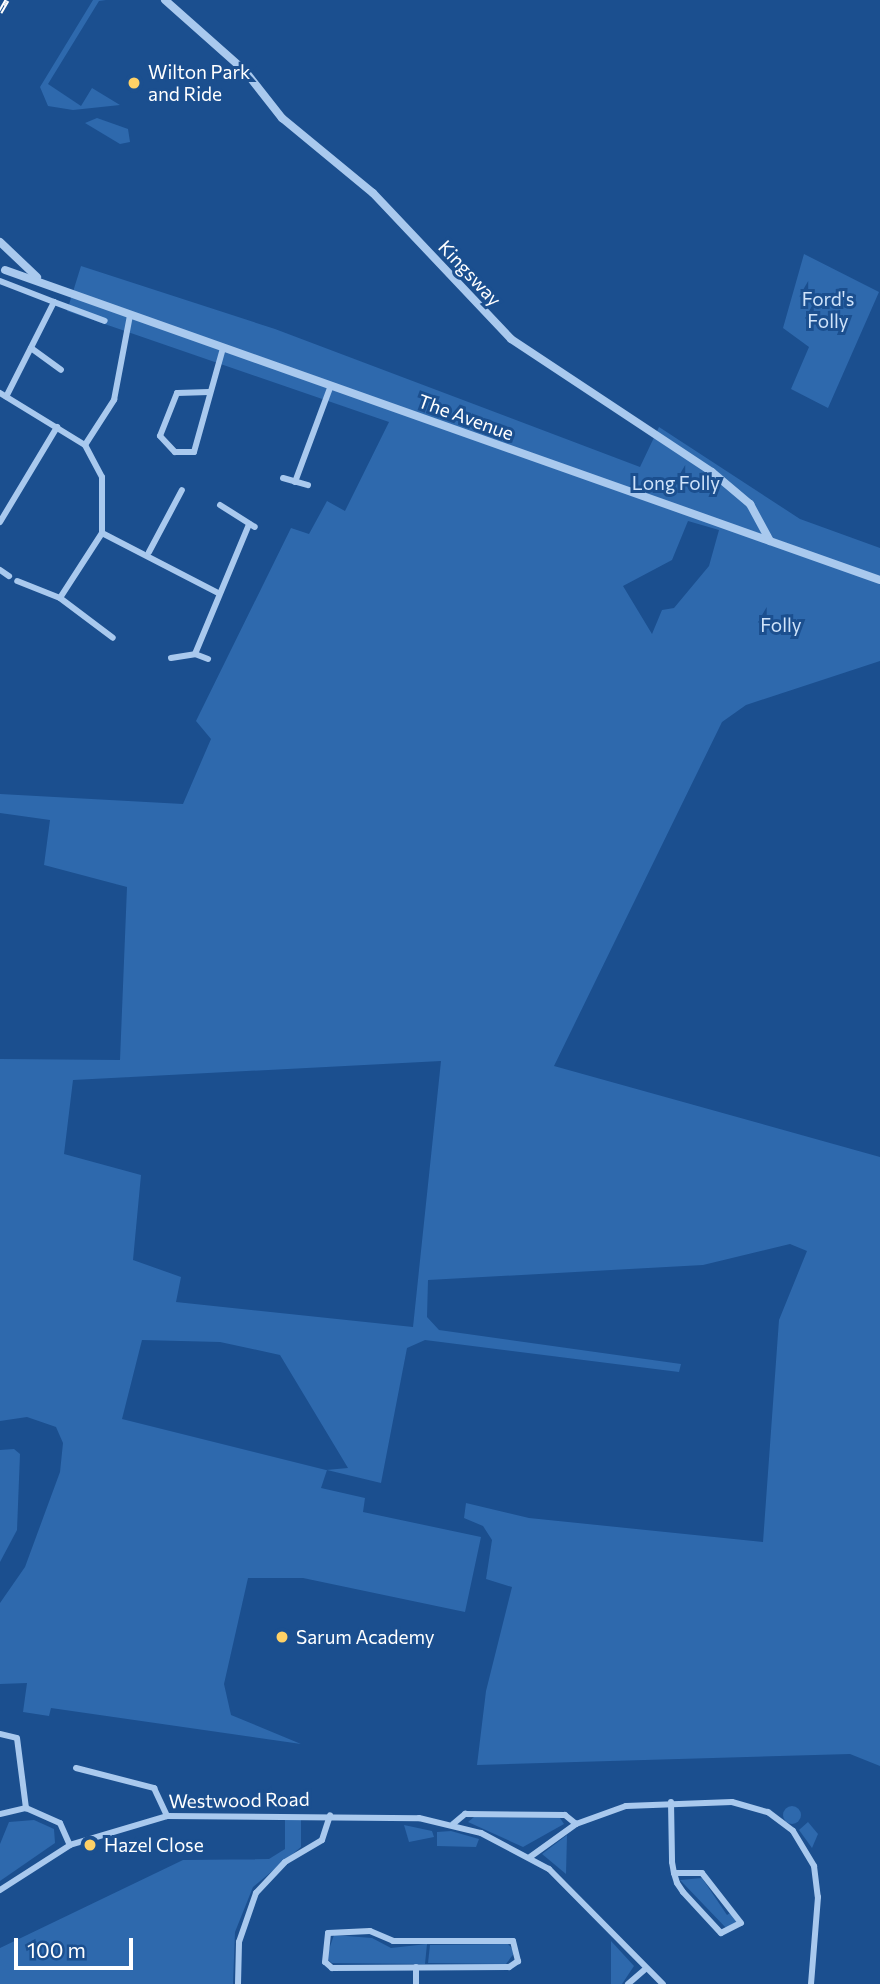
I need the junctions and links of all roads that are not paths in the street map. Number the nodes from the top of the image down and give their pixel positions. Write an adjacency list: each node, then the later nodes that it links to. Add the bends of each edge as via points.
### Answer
1 (165, 0): 25 (street, Kingsway, via 245,71 282,118 373,193 511,339 712,472 750,504)
2 (0, 242): 3 (street, The Avenue)
3 (9, 250): 4 (street, The Avenue); 6 (street, The Avenue)
4 (2, 271): 6 (street, The Avenue)
5 (0, 281): 7 (street)
6 (42, 281): 8 (street, The Avenue)
7 (54, 302): 9 (street); 10 (street)
8 (130, 315): 11 (street, The Avenue); 17 (street, via 114,400)
9 (105, 321)
10 (31, 348): 12 (street); 15 (street)
11 (223, 348): 13 (street, The Avenue); 14 (street)
12 (61, 370)
13 (331, 385): 19 (street); 25 (street, The Avenue)
14 (209, 392): 14 (street, via 177,393 160,436 175,452 194,452)
15 (3, 395): 16 (street)
16 (57, 427): 17 (street); 23 (street)
17 (85, 445): 24 (street, via 102,477)
18 (283, 478): 19 (street)
19 (295, 482): 20 (street)
20 (308, 485)
21 (182, 490): 26 (street)
22 (220, 505): 31 (street, via 252,525)
23 (0, 522)
24 (102, 533): 26 (street); 32 (street)
25 (770, 541): 29 (street, The Avenue)
26 (149, 552): 31 (street)
27 (0, 570): 28 (street)
28 (9, 576)
29 (880, 580)
30 (17, 581): 32 (street)
31 (218, 593): 34 (street)
32 (60, 598): 33 (street)
33 (113, 638)
34 (195, 654): 35 (street); 36 (street)
35 (171, 658)
36 (208, 659)
37 (0, 1734): 40 (street, via 17,1738)
38 (76, 1768): 43 (street, via 154,1788)
39 (671, 1802): 45 (street, via 626,1806); 48 (street); 56 (street, via 756,1807 800,1839 818,1889)
40 (26, 1808): 41 (street); 46 (street, via 60,1823)
41 (0, 1814)
42 (330, 1815): 43 (street, Westwood Road); 44 (street, Westwood Road); 52 (street, via 322,1840 285,1862 256,1893 242,1927)
43 (167, 1816): 46 (street, Westwood Road)
44 (453, 1824): 45 (street, Westwood Road, via 460,1816 478,1814 565,1815); 47 (street, Westwood Road)
45 (576, 1824): 47 (street)
46 (71, 1845): 49 (street, Westwood Road)
47 (530, 1857): 51 (street, Westwood Road, via 574,1889)
48 (674, 1873): 48 (street, via 702,1873 741,1923 721,1933 683,1892)
49 (0, 1890)
50 (416, 1967): 50 (street, via 332,1968 323,1958 324,1936 370,1931 393,1941 507,1941 518,1949 518,1961 509,1967); 53 (street)
51 (646, 1969): 54 (street); 55 (street, Westwood Road)
52 (238, 1984)
53 (416, 1984)
54 (628, 1984)
55 (663, 1984)
56 (811, 1984)

